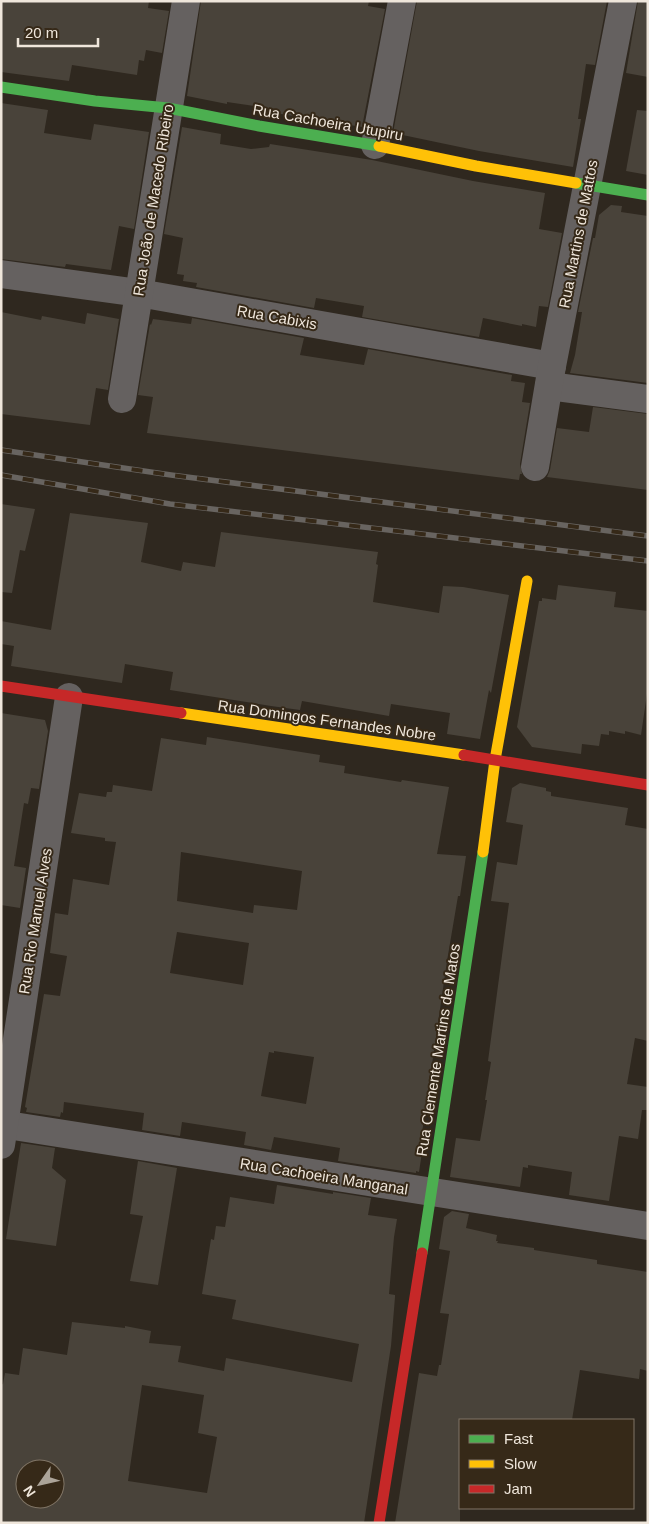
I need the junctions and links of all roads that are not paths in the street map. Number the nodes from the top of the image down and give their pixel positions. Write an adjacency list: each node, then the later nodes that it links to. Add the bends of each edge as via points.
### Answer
1 (186, 1): 5 (street, Rua João de Macedo Ribeiro)
2 (402, 1): 6 (street)
3 (623, 1): 7 (street, Rua Martins de Mattos)
4 (1, 87): 5 (street, Rua Cachoeira Utupiru)
5 (168, 108): 6 (street, Rua Cachoeira Utupiru); 10 (street, Rua João de Macedo Ribeiro)
6 (375, 145): 7 (street, Rua Cachoeira Utupiru)
7 (588, 186): 8 (street, Rua Cachoeira Utupiru); 11 (street, Rua Martins de Mattos)
8 (648, 195)
9 (1, 274): 10 (street, Rua Cabixis)
10 (139, 292): 11 (street, Rua Cabixis); 12 (street, Rua João de Macedo Ribeiro)
11 (550, 376): 13 (street, Rua Cabixis); 14 (street, Rua Martins de Mattos)
12 (122, 399)
13 (648, 399)
14 (535, 467)
15 (527, 581): 18 (street, Rua Clemente Martins de Matos)
16 (1, 686): 17 (street, Rua Domingos Fernandes Nobre)
17 (70, 697): 18 (street, Rua Domingos Fernandes Nobre); 20 (street, Rua Rio Manuel Alves)
18 (495, 760): 19 (street, Rua Domingos Fernandes Nobre); 21 (street, Rua Clemente Martins de Matos)
19 (648, 785)
20 (2, 1131): 21 (street, Rua Cachoeira Manganal)
21 (432, 1193): 22 (street, Rua Cachoeira Manganal); 23 (street, Rua Clemente Martins de Matos)
22 (648, 1226)
23 (379, 1523)

